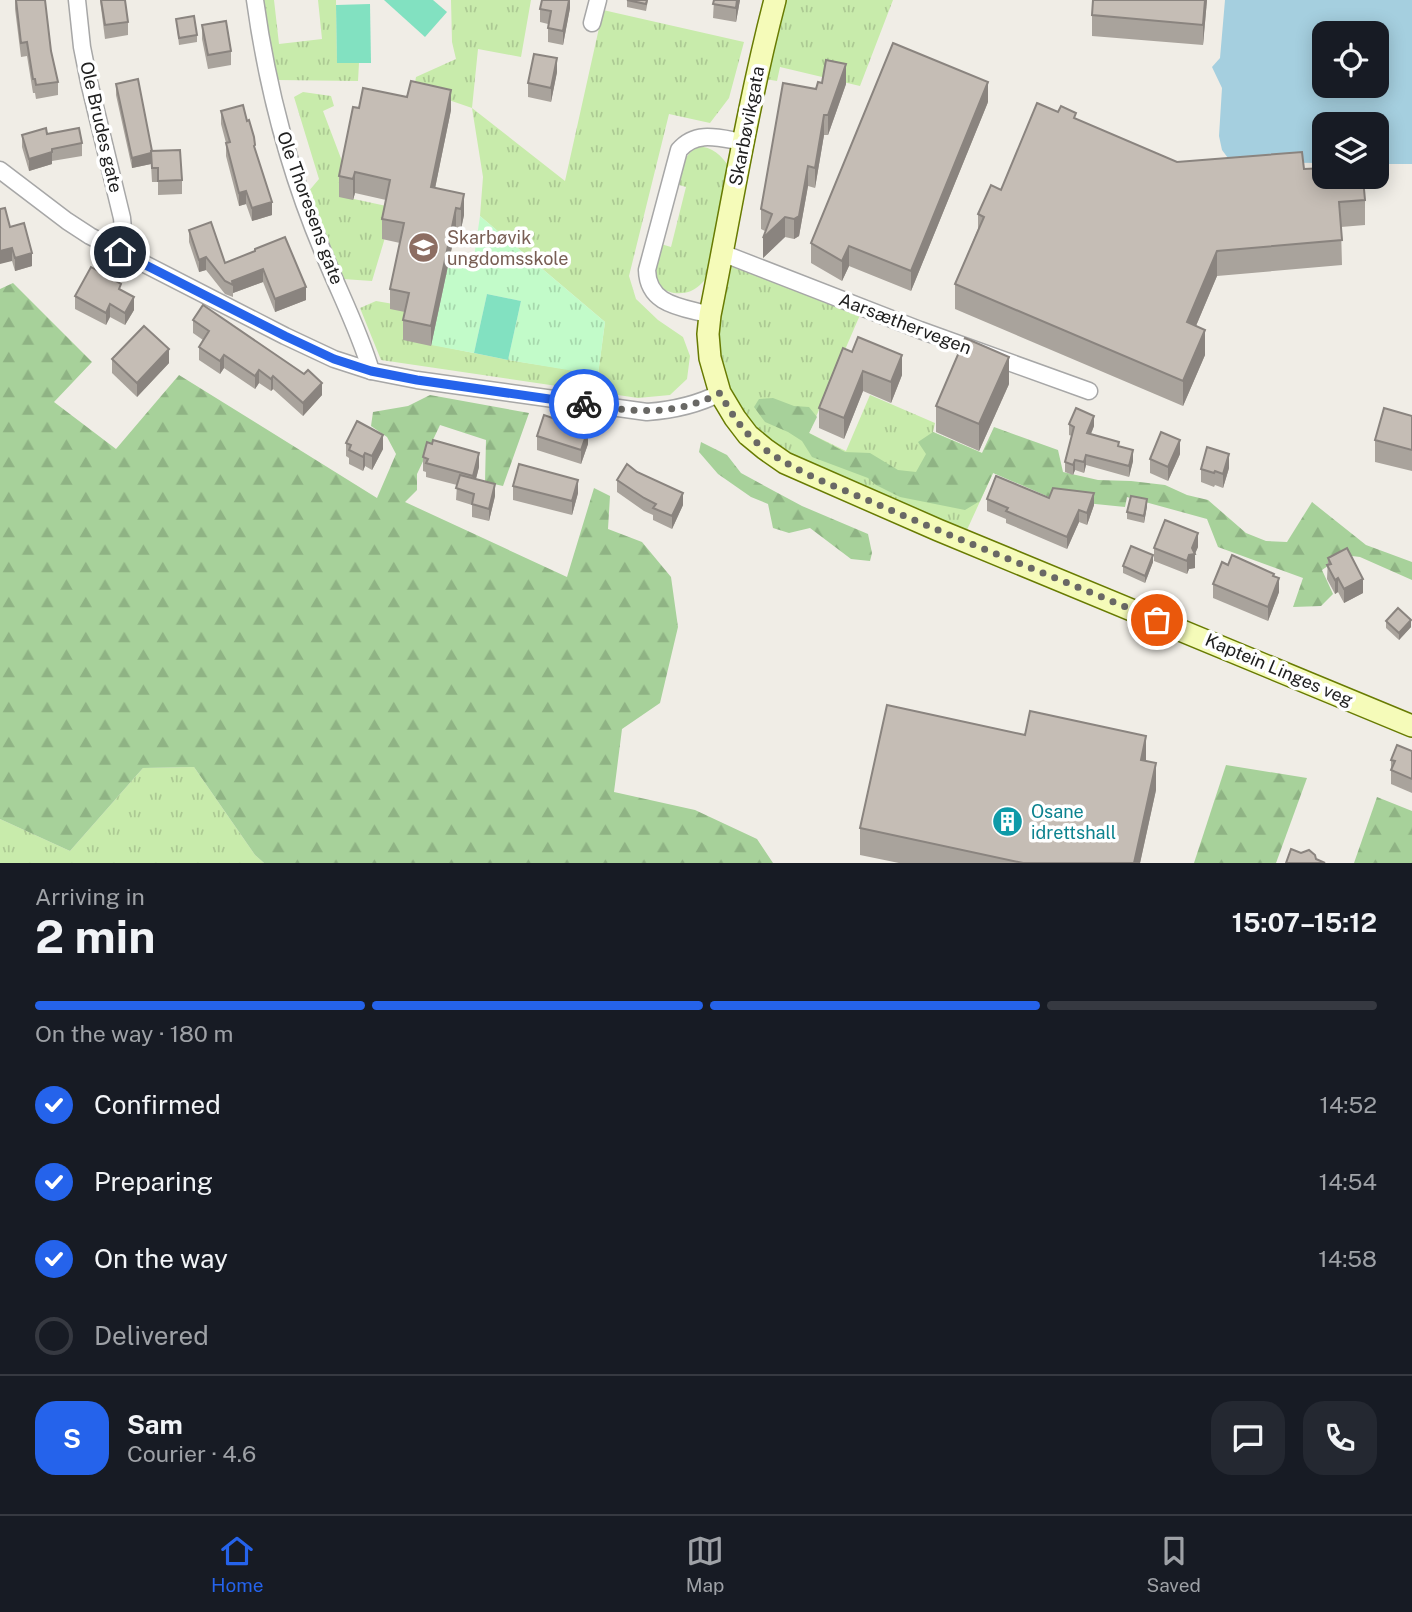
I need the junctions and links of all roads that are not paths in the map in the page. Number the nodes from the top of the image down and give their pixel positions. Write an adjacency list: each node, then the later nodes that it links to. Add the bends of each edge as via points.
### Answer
1 (77, 0): 8 (street, Ole Brudes gate, via 89,82 122,218)
2 (255, 0): 11 (street, Ole Thoresens gate, via 283,139)
3 (598, 0): 5 (street)
4 (775, 0): 6 (main road, Skarbøvikgata)
5 (592, 23)
6 (743, 142): 9 (main road, Skarbøvikgata); 10 (street, via 706,137 688,141 679,150 647,270 649,285 660,299)
7 (0, 170): 8 (street, via 66,221)
8 (120, 252): 11 (street, via 285,336)
9 (722, 253): 10 (main road, Kaptein Linges veg); 12 (street, Aarsæthervegen)
10 (710, 315): 13 (main road, Kaptein Linges veg, via 710,358)
11 (371, 371): 13 (street, via 647,412 690,406)
12 (1089, 391)
13 (720, 393): 14 (main road, Kaptein Linges veg, via 748,435 803,472)
14 (1412, 726)

